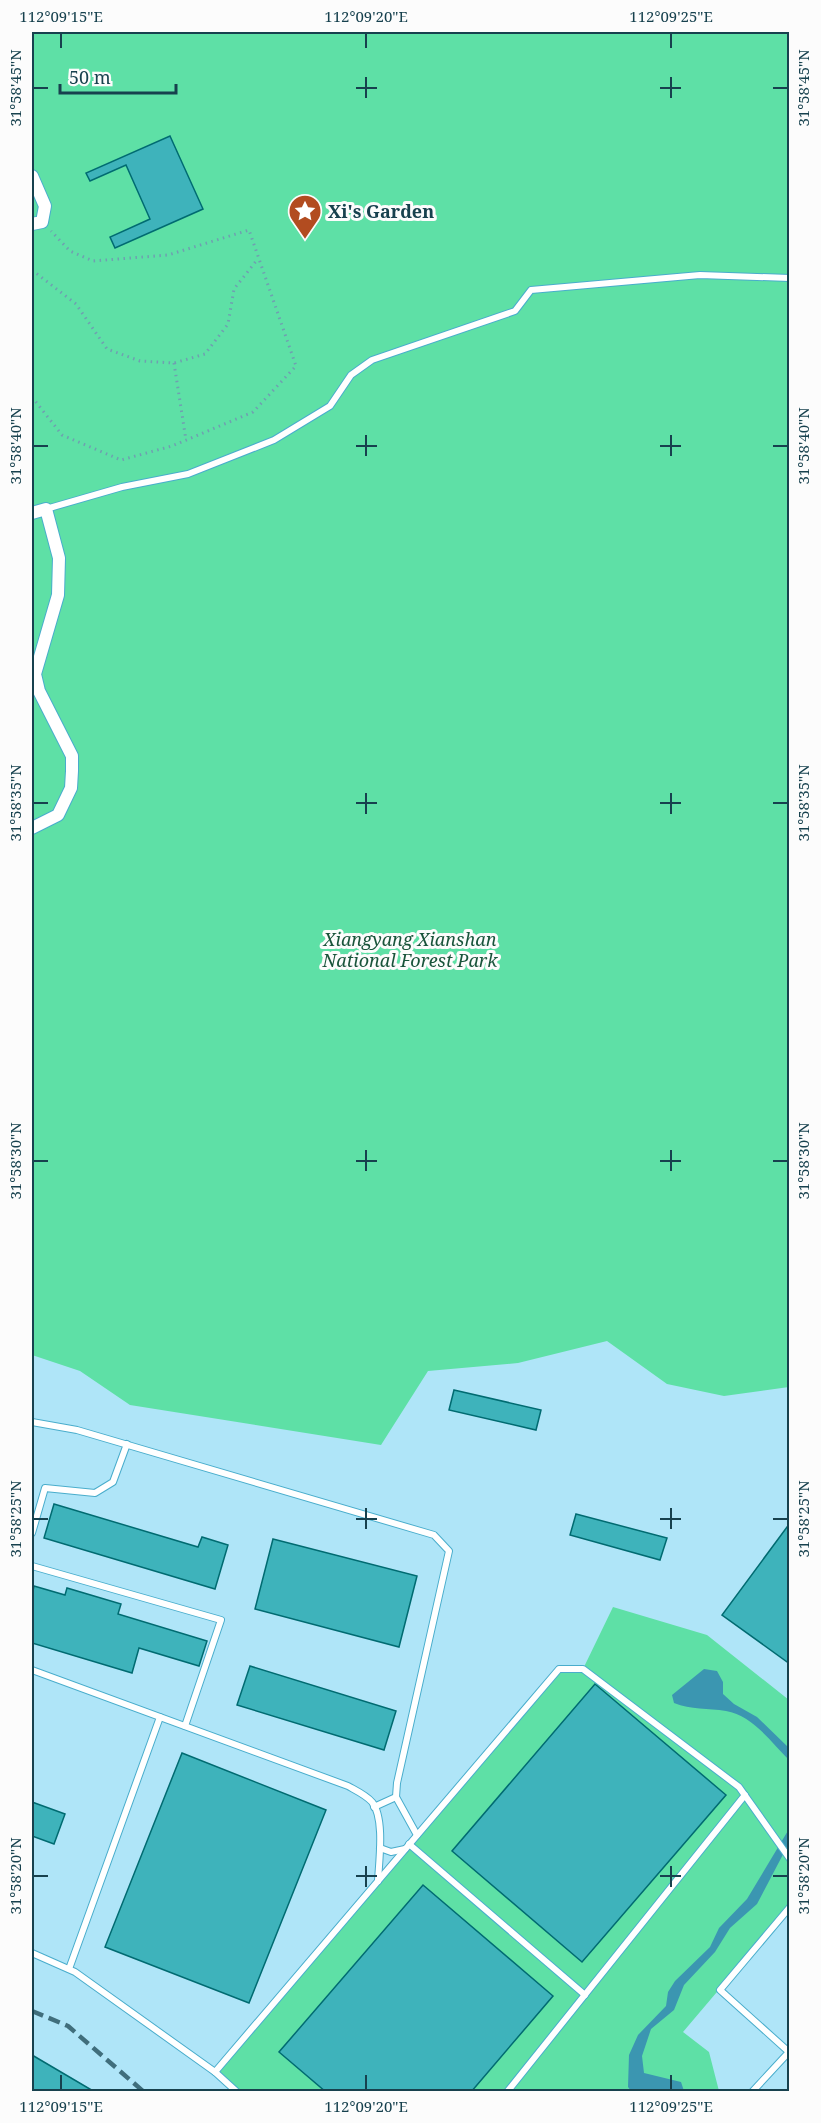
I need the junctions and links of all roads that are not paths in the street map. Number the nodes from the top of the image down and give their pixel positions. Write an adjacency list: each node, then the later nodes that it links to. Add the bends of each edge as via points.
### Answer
1 (32, 176): 2 (street, via 45,206)
2 (37, 223)
3 (789, 278): 4 (lane, via 700,275 531,290 515,311 372,360 351,375 330,406 274,440 188,474)
4 (46, 509): 5 (street); 6 (street, via 59,558 57,595 35,674 39,692 72,756 72,771 71,788 58,815)
5 (32, 513)
6 (32, 828)
7 (32, 1422): 8 (lane)
8 (127, 1444): 9 (lane, via 113,1482 95,1494 45,1488); 15 (lane, via 434,1535 449,1551)
9 (32, 1533)
10 (32, 1566): 13 (lane, via 221,1620)
11 (32, 1670): 12 (lane)
12 (160, 1717): 13 (lane); 24 (lane)
13 (185, 1726): 16 (lane, via 348,1786)
14 (745, 1795): 17 (lane, via 583,1669 559,1669); 20 (lane); 25 (lane)
15 (396, 1797): 16 (lane); 17 (lane)
16 (374, 1807): 19 (lane)
17 (417, 1835): 18 (lane)
18 (407, 1847): 19 (lane, via 391,1852); 21 (lane); 25 (lane)
19 (380, 1848): 21 (lane)
20 (789, 1859)
21 (378, 1882): 26 (lane)
22 (789, 1907): 29 (lane, via 720,1990 789,2052)
23 (32, 1953): 24 (lane)
24 (69, 1969): 26 (lane)
25 (585, 1995): 28 (lane)
26 (215, 2072): 27 (lane)
27 (237, 2091)
28 (507, 2091)
29 (752, 2091)

